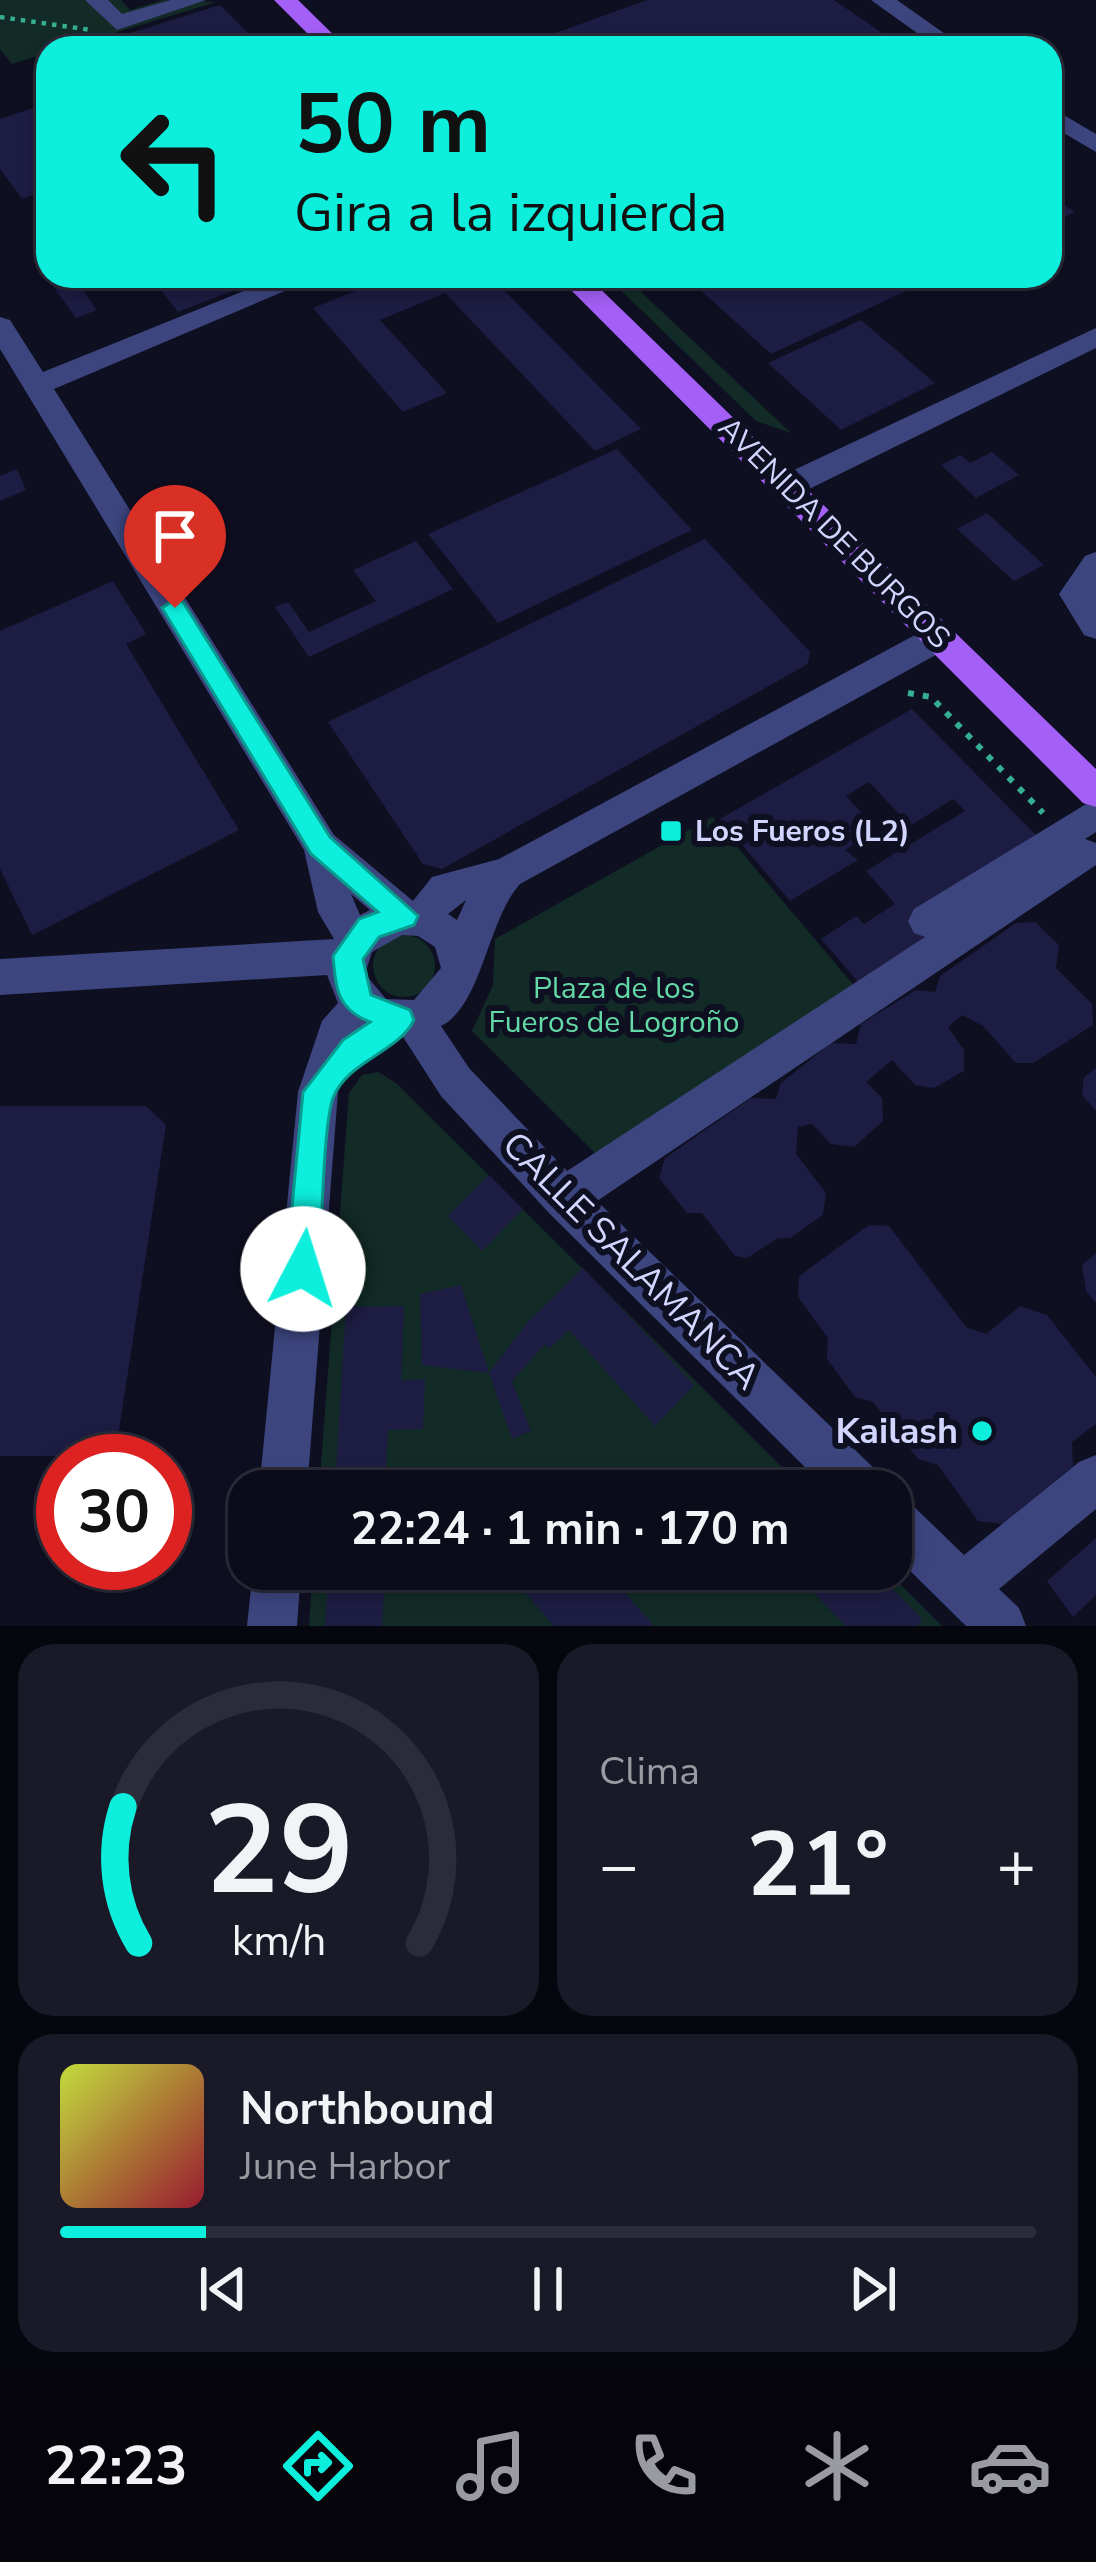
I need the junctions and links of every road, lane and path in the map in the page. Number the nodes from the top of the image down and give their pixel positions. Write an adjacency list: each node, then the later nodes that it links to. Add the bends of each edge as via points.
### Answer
1 (96, 0): 6 (street)
2 (195, 0): 6 (street)
3 (285, 0): 7 (main road)
4 (882, 0): 8 (street)
5 (0, 16): 6 (path, via 94,31)
6 (117, 23)
7 (322, 36)
8 (934, 36)
9 (1062, 122): 10 (street)
10 (1096, 145)
11 (277, 288): 15 (street)
12 (583, 288): 16 (main road, AVENIDA DE BURGOS)
13 (0, 326): 15 (street)
14 (1096, 337): 16 (street)
15 (39, 385): 24 (street)
16 (788, 486): 19 (main road, AVENIDA DE BURGOS)
17 (1096, 564): 18 (street, via 1076,594)
18 (1096, 626)
19 (940, 638): 20 (street); 21 (main road, AVENIDA DE BURGOS)
20 (881, 669): 23 (path, via 903,693 931,697); 25 (street)
21 (1096, 792)
22 (1096, 813): 23 (street)
23 (1073, 844): 27 (street); 33 (street)
24 (321, 845): 26 (street); 29 (street)
25 (507, 873): 26 (street, via 445,889); 28 (street, via 475,910)
26 (413, 917): 28 (street, via 451,937); 29 (street, via 369,928)
27 (927, 921)
28 (460, 968): 31 (street, via 446,1000)
29 (354, 973): 30 (street, via 242,963); 31 (street); 32 (street)
30 (0, 977)
31 (406, 1019): 32 (street, via 354,1050); 33 (street, CALLE SALAMANCA)
32 (318, 1092): 34 (street)
33 (564, 1198): 35 (street, CALLE SALAMANCA)
34 (286, 1470)
35 (842, 1470)
36 (1096, 1479): 38 (street)
37 (912, 1539): 38 (street)
38 (962, 1588): 41 (street)
39 (275, 1590): 40 (street)
40 (272, 1626)
41 (1001, 1626)

